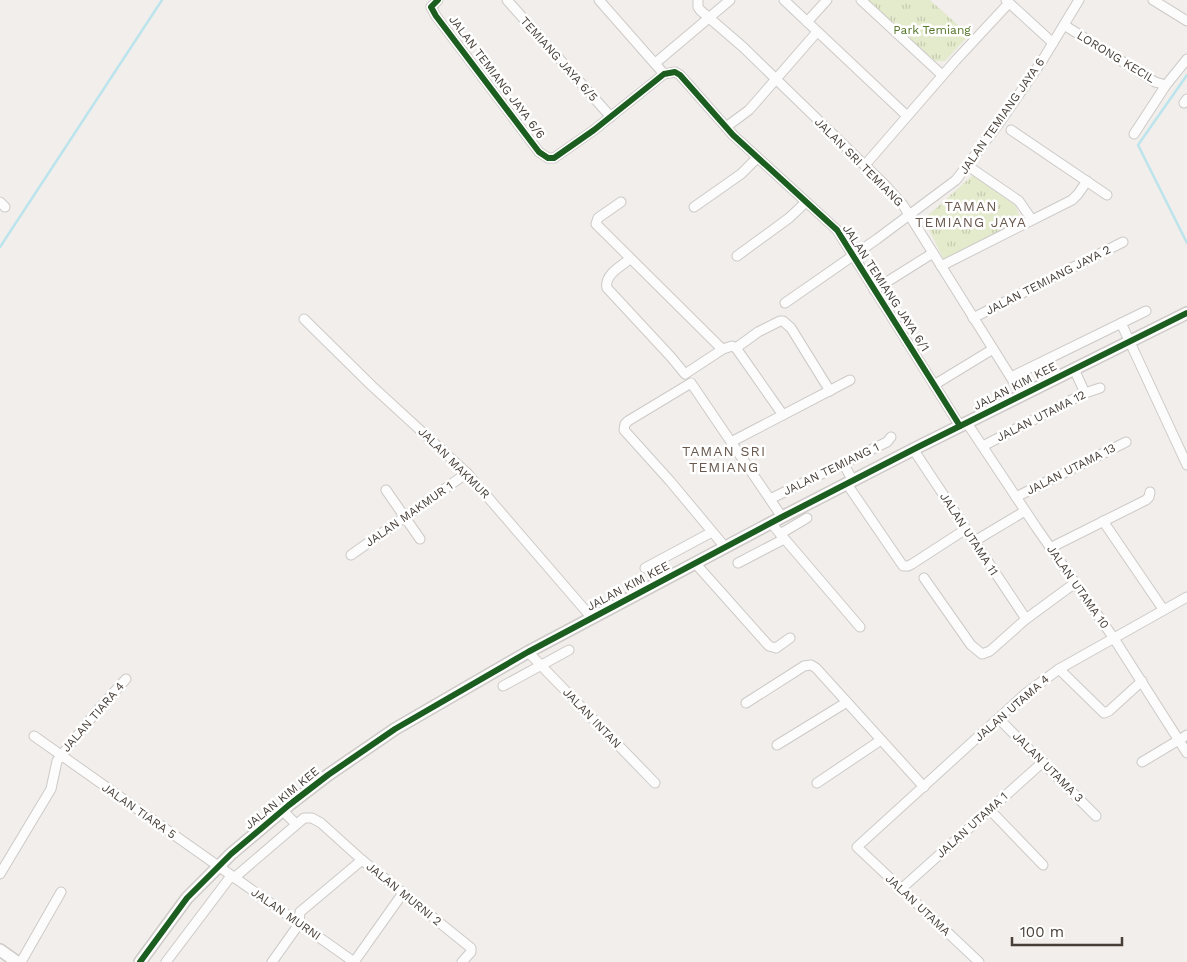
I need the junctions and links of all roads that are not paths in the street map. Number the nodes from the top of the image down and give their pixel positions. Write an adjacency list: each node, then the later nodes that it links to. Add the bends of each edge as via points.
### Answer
1 (438, 0): 25 (street, JALAN TEMIANG JAYA 6/6, via 431,7 436,16 540,152 548,158 554,158)
2 (507, 0): 25 (street, TEMIANG JAYA 6/5)
3 (599, 0): 20 (street, JALAN TEMIANG JAYA 6/1)
4 (698, 0): 12 (street, JALAN SRI TEMIANG, via 698,7)
5 (730, 0): 12 (street)
6 (784, 0): 14 (street)
7 (827, 0): 14 (street)
8 (861, 0): 21 (street)
9 (1079, 0): 15 (street, JALAN TEMIANG JAYA 6)
10 (1153, 0): 13 (street)
11 (1008, 2): 17 (street); 21 (street)
12 (708, 17): 19 (street); 22 (street, JALAN SRI TEMIANG)
13 (1187, 21)
14 (807, 22): 16 (street)
15 (1064, 25): 17 (street, JALAN TEMIANG JAYA 6); 23 (street, LORONG KECIL, via 1154,82)
16 (818, 32): 22 (street); 24 (street)
17 (1053, 43): 31 (street, JALAN TEMIANG JAYA 6)
18 (1187, 59): 23 (street, LORONG KECIL)
19 (659, 60)
20 (667, 73): 25 (street); 26 (street, JALAN TEMIANG JAYA 6/1, via 680,75)
21 (942, 75): 24 (street)
22 (776, 79): 26 (street, via 749,110); 30 (street, JALAN SRI TEMIANG)
23 (1166, 84): 28 (street)
24 (906, 115): 30 (street)
25 (611, 117)
26 (726, 127): 29 (street, JALAN TEMIANG JAYA 6/1)
27 (1011, 130): 32 (street)
28 (1134, 134)
29 (757, 158): 35 (street, JALAN TEMIANG JAYA 6/1); 36 (street, via 741,174)
30 (865, 165): 37 (street, JALAN SRI TEMIANG)
31 (968, 166): 37 (street, JALAN TEMIANG JAYA 6, via 948,187); 38 (street, via 1019,201)
32 (1087, 181): 33 (street); 38 (street, via 1072,200)
33 (1107, 195)
34 (622, 202): 43 (street, via 598,218 596,224)
35 (806, 202): 41 (street, JALAN TEMIANG JAYA 6/1, via 837,230); 42 (street)
36 (694, 207)
37 (910, 215): 40 (street, JALAN SRI TEMIANG); 41 (street, JALAN TEMIANG JAYA 6)
38 (1032, 220): 44 (street)
39 (1123, 242): 49 (street, JALAN TEMIANG JAYA 2)
40 (933, 252): 44 (street, JALAN SRI TEMIANG); 45 (street)
41 (854, 255): 45 (street, JALAN TEMIANG JAYA 6/1); 46 (street, JALAN TEMIANG JAYA 6)
42 (737, 256)
43 (630, 259): 55 (street); 55 (street, via 608,277 607,288 685,374)
44 (942, 266): 49 (street, JALAN SRI TEMIANG)
45 (874, 290): 59 (street, JALAN TEMIANG JAYA 6/1)
46 (785, 303)
47 (1146, 311): 51 (street)
48 (1187, 313): 52 (street, JALAN KIM KEE)
49 (973, 318): 54 (street, JALAN SRI TEMIANG)
50 (304, 319): 73 (street, JALAN MAKMUR)
51 (1121, 323): 52 (street); 57 (street)
52 (1130, 341): 56 (street, JALAN KIM KEE); 72 (street)
53 (736, 348): 55 (street); 61 (street, via 758,332 783,321 791,328); 64 (street)
54 (993, 348): 57 (street, JALAN SRI TEMIANG); 59 (street)
55 (723, 349)
56 (1074, 369): 62 (street); 63 (street, JALAN KIM KEE)
57 (1011, 377): 63 (street, JALAN SRI TEMIANG)
58 (850, 380): 61 (street)
59 (934, 385): 65 (street, JALAN TEMIANG JAYA 6/1)
60 (1100, 388): 62 (street, JALAN UTAMA 12)
61 (830, 390): 64 (street)
62 (1085, 393): 69 (street, JALAN UTAMA 12)
63 (1022, 395): 65 (street, JALAN KIM KEE)
64 (783, 415): 67 (street)
65 (963, 425): 69 (street, JALAN UTAMA 10); 70 (street, JALAN KIM KEE)
66 (891, 437): 71 (street, JALAN TEMIANG 1, via 887,442)
67 (731, 442): 78 (street); 86 (street, via 691,383 624,424 624,430)
68 (1126, 442): 77 (street, JALAN UTAMA 13)
69 (982, 446): 77 (street, JALAN UTAMA 10)
70 (913, 449): 74 (street, JALAN KIM KEE); 85 (street, JALAN UTAMA 11)
71 (842, 463): 74 (street); 78 (street, JALAN TEMIANG 1)
72 (1187, 465)
73 (467, 473): 80 (street, JALAN MAKMUR 1); 100 (street, JALAN MAKMUR)
74 (850, 482): 81 (street, JALAN KIM KEE); 85 (street, via 903,566 912,564)
75 (386, 490): 80 (street)
76 (1150, 492): 83 (street, via 1146,500)
77 (1016, 497): 79 (street, JALAN UTAMA 10)
78 (770, 499): 81 (street)
79 (1025, 511): 89 (street); 91 (street, JALAN UTAMA 10)
80 (404, 517): 88 (street); 92 (street, JALAN MAKMUR 1)
81 (782, 517): 84 (street, JALAN KIM KEE)
82 (807, 518): 87 (street)
83 (1103, 521): 91 (street); 99 (street)
84 (771, 523): 87 (street); 90 (street, JALAN KIM KEE)
85 (966, 530): 89 (street, JALAN UTAMA 11)
86 (712, 532): 90 (street); 95 (street)
87 (782, 536): 94 (street); 102 (street)
88 (420, 539)
89 (973, 542): 101 (street, JALAN UTAMA 11)
90 (725, 547): 93 (street, JALAN KIM KEE)
91 (1050, 548): 97 (street, JALAN UTAMA 10)
92 (351, 555)
93 (695, 563): 100 (street, JALAN KIM KEE); 104 (street, via 771,647 776,648)
94 (738, 563)
95 (645, 568)
96 (924, 578): 101 (street, via 971,645 982,654 990,651)
97 (1075, 583): 101 (street); 103 (street, JALAN UTAMA 10)
98 (1187, 597): 99 (street, JALAN UTAMA 4)
99 (1163, 609): 103 (street, JALAN UTAMA 4)
100 (592, 618): 106 (street, JALAN KIM KEE)
101 (1026, 619)
102 (860, 626)
103 (1114, 637): 108 (street, JALAN UTAMA 4); 110 (street, JALAN UTAMA 10)
104 (790, 638)
105 (569, 650): 107 (street)
106 (528, 652): 107 (street, JALAN INTAN); 128 (street, JALAN KIM KEE, via 395,729 328,775)
107 (541, 666): 111 (street); 123 (street, JALAN INTAN)
108 (1059, 669): 110 (street, via 1104,713); 114 (street, JALAN UTAMA 4)
109 (126, 679): 120 (street, JALAN TIARA 4)
110 (1142, 681): 116 (street, JALAN UTAMA 10)
111 (503, 686)
112 (847, 702): 113 (street, via 811,665 804,666); 117 (street); 118 (street)
113 (746, 703)
114 (999, 718): 121 (street, JALAN UTAMA 3); 125 (street, JALAN UTAMA 4)
115 (34, 736): 120 (street, JALAN TIARA 4)
116 (1183, 737): 119 (street, JALAN UTAMA 10); 122 (street)
117 (881, 740): 124 (street); 125 (street)
118 (777, 745)
119 (1187, 753)
120 (60, 756): 132 (street, JALAN TIARA 5); 133 (street, JALAN TIARA 4, via 51,789)
121 (1043, 762): 126 (street, JALAN UTAMA 1); 127 (street, JALAN UTAMA 3)
122 (1142, 762)
123 (655, 783)
124 (818, 783)
125 (924, 787): 129 (street, JALAN UTAMA 4)
126 (990, 810): 131 (street); 135 (street, JALAN UTAMA 1)
127 (1096, 816)
128 (291, 819): 130 (street, via 312,818); 132 (street, JALAN KIM KEE); 134 (street)
129 (857, 847): 135 (street, JALAN UTAMA)
130 (362, 860): 137 (street, JALAN MURNI 2); 138 (street, JALAN MURNI 2, via 300,912)
131 (1044, 865)
132 (218, 866): 134 (street, JALAN MURNI); 142 (street, JALAN KIM KEE, via 187,898)
133 (0, 874)
134 (232, 877): 138 (street, JALAN MURNI); 143 (street)
135 (901, 889): 147 (street, JALAN UTAMA)
136 (61, 892): 141 (street)
137 (403, 893): 145 (street); 146 (street, JALAN MURNI 2, via 471,948)
138 (299, 924): 144 (street, JALAN MURNI 2); 145 (street, JALAN MURNI)
139 (0, 950): 140 (street)
140 (17, 962)
141 (21, 962)
142 (140, 962)
143 (166, 962)
144 (272, 962)
145 (354, 962)
146 (462, 962)
147 (979, 962)

